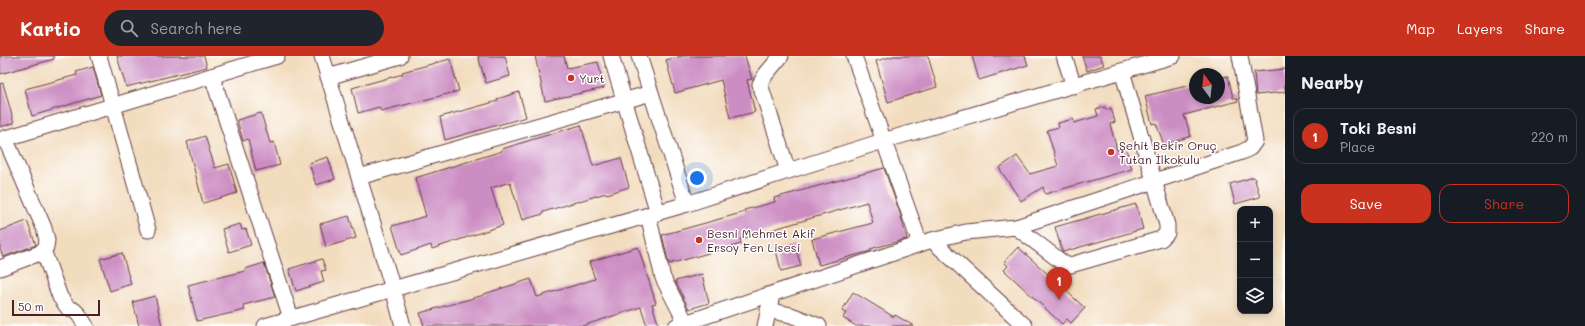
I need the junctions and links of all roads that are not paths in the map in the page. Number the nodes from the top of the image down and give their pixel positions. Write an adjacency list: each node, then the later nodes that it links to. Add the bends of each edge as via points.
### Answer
1 (99, 56): 18 (street)
2 (276, 56): 13 (street)
3 (322, 56): 14 (street)
4 (400, 56): 14 (street)
5 (611, 56): 17 (street)
6 (638, 56): 16 (street)
7 (781, 56): 21 (street, via 760,84)
8 (854, 56): 20 (street)
9 (1064, 56): 15 (street)
10 (1173, 56): 12 (street)
11 (1240, 56): 23 (street, via 1255,141 1250,148 1242,152)
12 (1122, 71): 15 (street); 23 (street)
13 (212, 76): 18 (street); 34 (street)
14 (328, 77): 22 (street)
15 (1074, 86): 20 (street)
16 (651, 93): 17 (street); 24 (street)
17 (625, 101): 22 (street); 25 (street)
18 (114, 106): 19 (street); 27 (street)
19 (3, 139): 29 (street, via 44,228 47,240)
20 (883, 141): 21 (street); 28 (street)
21 (788, 170): 24 (street)
22 (359, 177): 31 (street)
23 (1154, 181): 26 (street); 26 (street, via 1167,224 1168,233 1161,239 1067,266)
24 (687, 204): 25 (street)
25 (653, 214): 31 (street); 35 (street, via 663,278)
26 (1016, 227): 28 (street, via 966,232)
27 (148, 230)
28 (926, 242): 32 (street); 41 (street)
29 (43, 250): 30 (street); 36 (street, via 60,297 68,308 79,315)
30 (0, 268)
31 (394, 288): 34 (street); 38 (street)
32 (772, 294): 33 (street); 35 (street)
33 (768, 310): 39 (street); 40 (street, via 791,315)
34 (291, 318): 37 (street)
35 (681, 324)
36 (86, 326)
37 (265, 326)
38 (403, 326)
39 (765, 326)
40 (819, 326)
41 (1025, 326)

